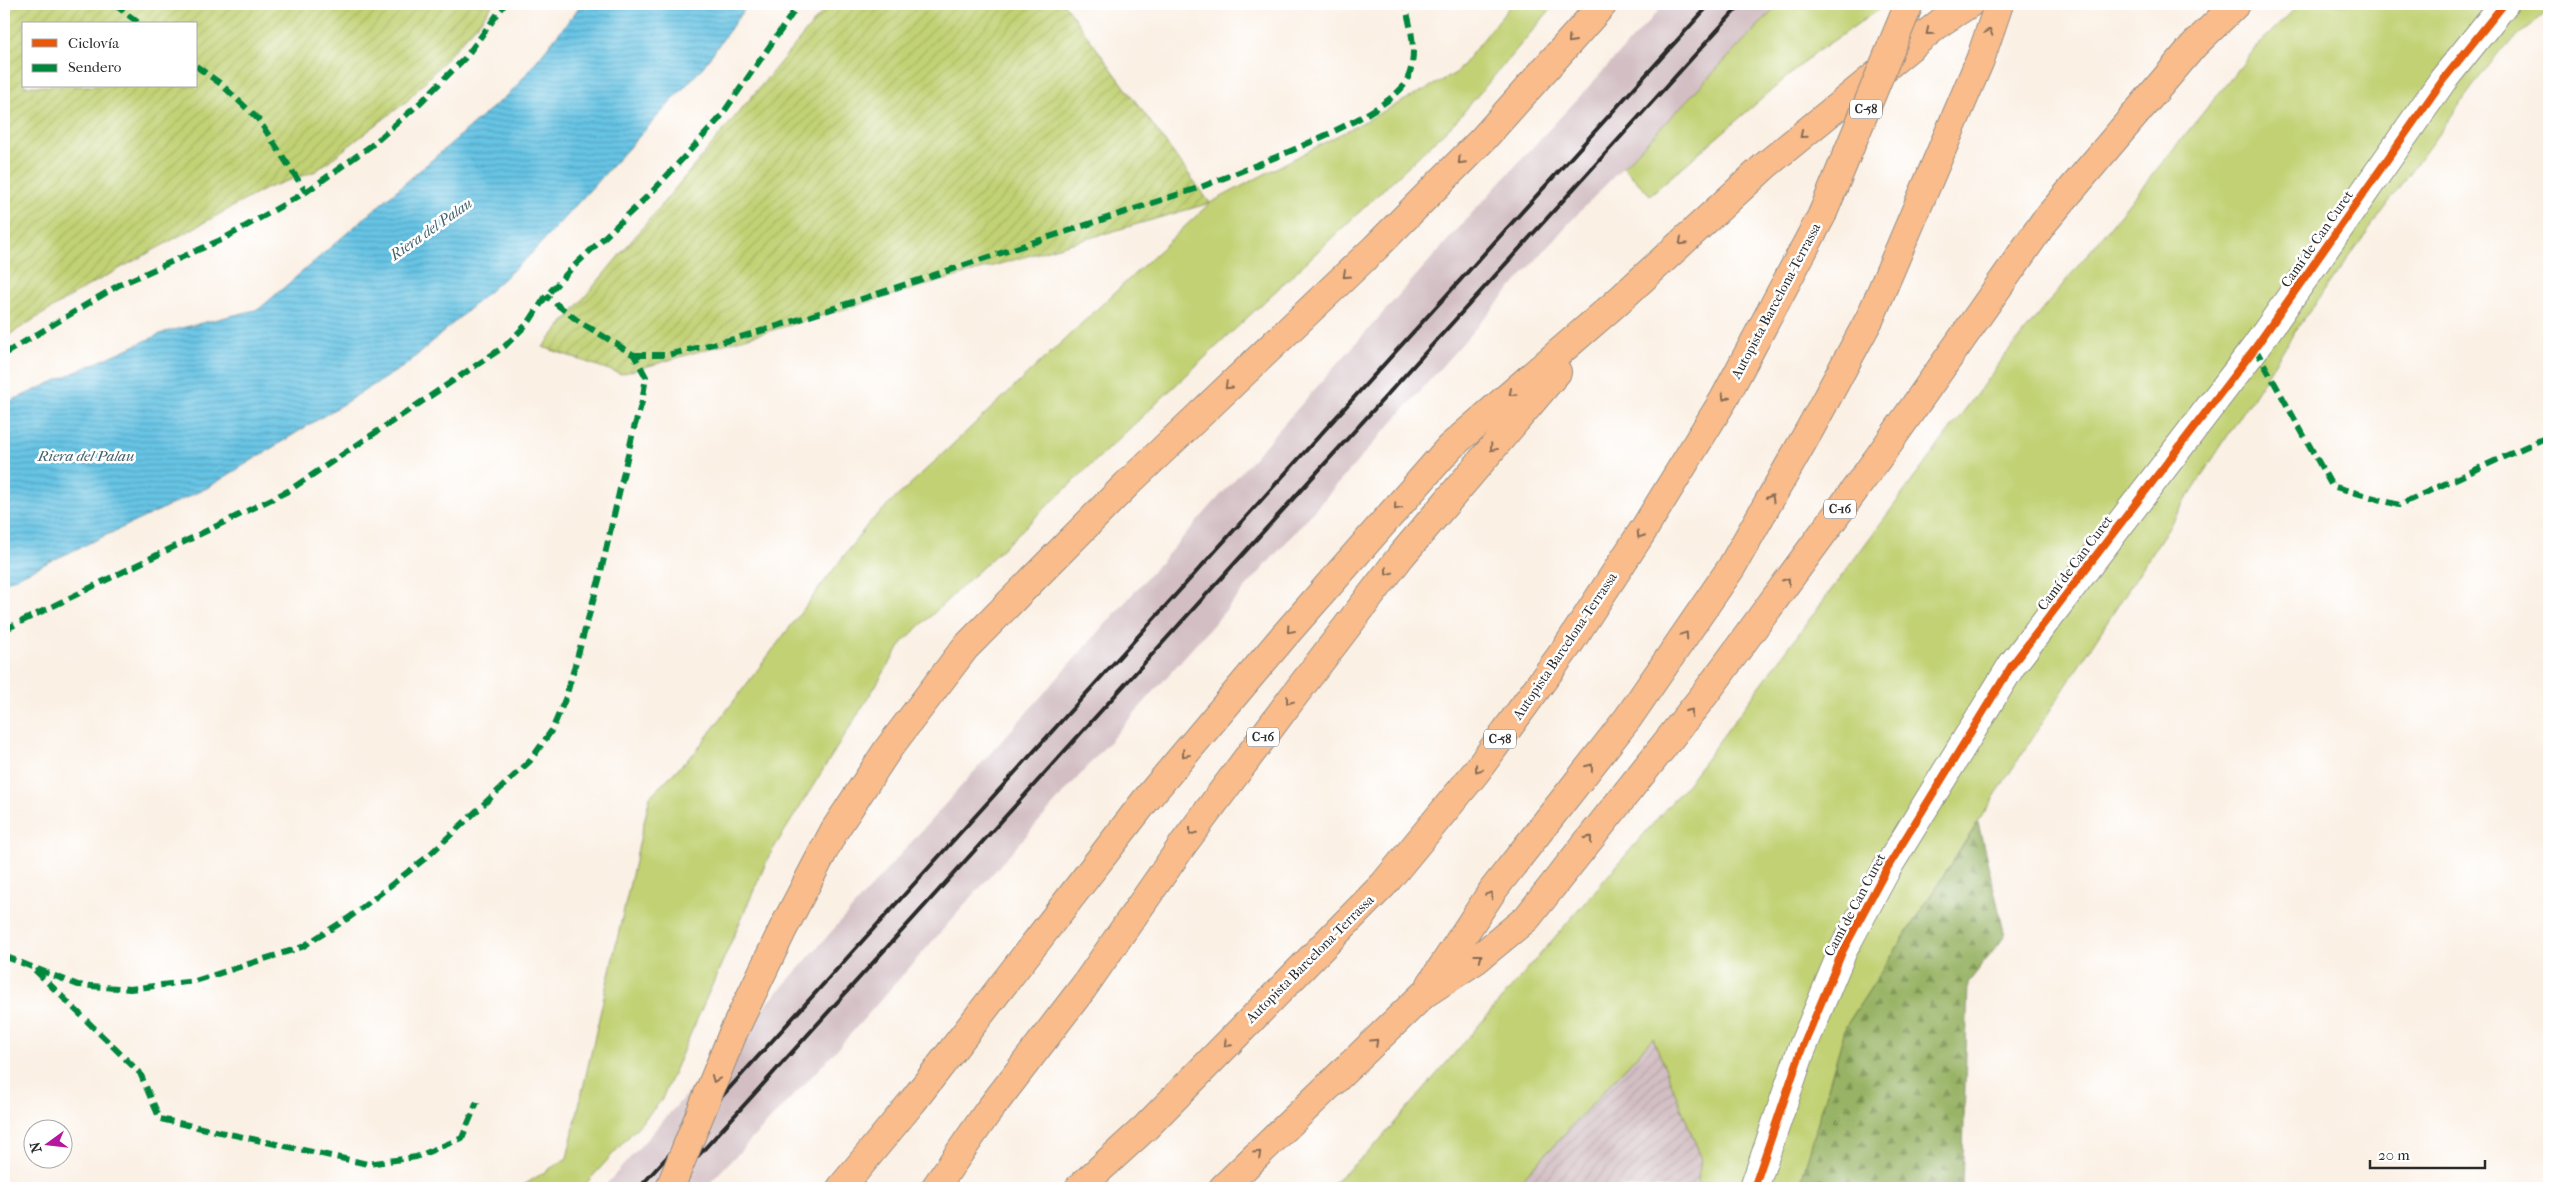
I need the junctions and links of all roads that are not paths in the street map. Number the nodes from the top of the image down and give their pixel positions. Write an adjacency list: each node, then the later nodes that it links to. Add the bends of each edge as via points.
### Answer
1 (1603, 4): 9 (highway, one-way to 9, bridge, via 1483,138 1395,228 1134,477 965,648 888,749 834,831 733,1033)
2 (1909, 4): 12 (highway, Autopista Barcelona-Terrassa / C-58, one-way to 12, bridge, via 1822,215 1724,399 1567,646 1476,772 1384,884 1146,1127)
3 (1969, 4): 7 (highway, C-16, one-way to 7, via 1941,22 1766,165)
4 (1999, 4): 8 (highway, one-way to 4, via 1493,890 1628,718 1730,568 1870,318 1980,60)
5 (2236, 4): 8 (highway, C-16, one-way to 5, via 1476,960 1527,918 1705,694 1878,458 2044,222 2194,45)
6 (2504, 4): 14 (street, Camí de Can Curet, via 2443,80 2256,348 2012,665 1886,870 1844,950 1801,1051)
7 (1615, 304): 10 (highway, one-way to 10, via 1450,447 1284,636 1145,801 913,1101); 11 (highway, C-16, one-way to 11, via 1401,556 1190,835 1083,988 986,1113)
8 (1424, 994): 13 (highway, C-16, one-way to 8)
9 (670, 1188)
10 (841, 1188)
11 (935, 1188)
12 (1079, 1188)
13 (1223, 1188)
14 (1754, 1188)

